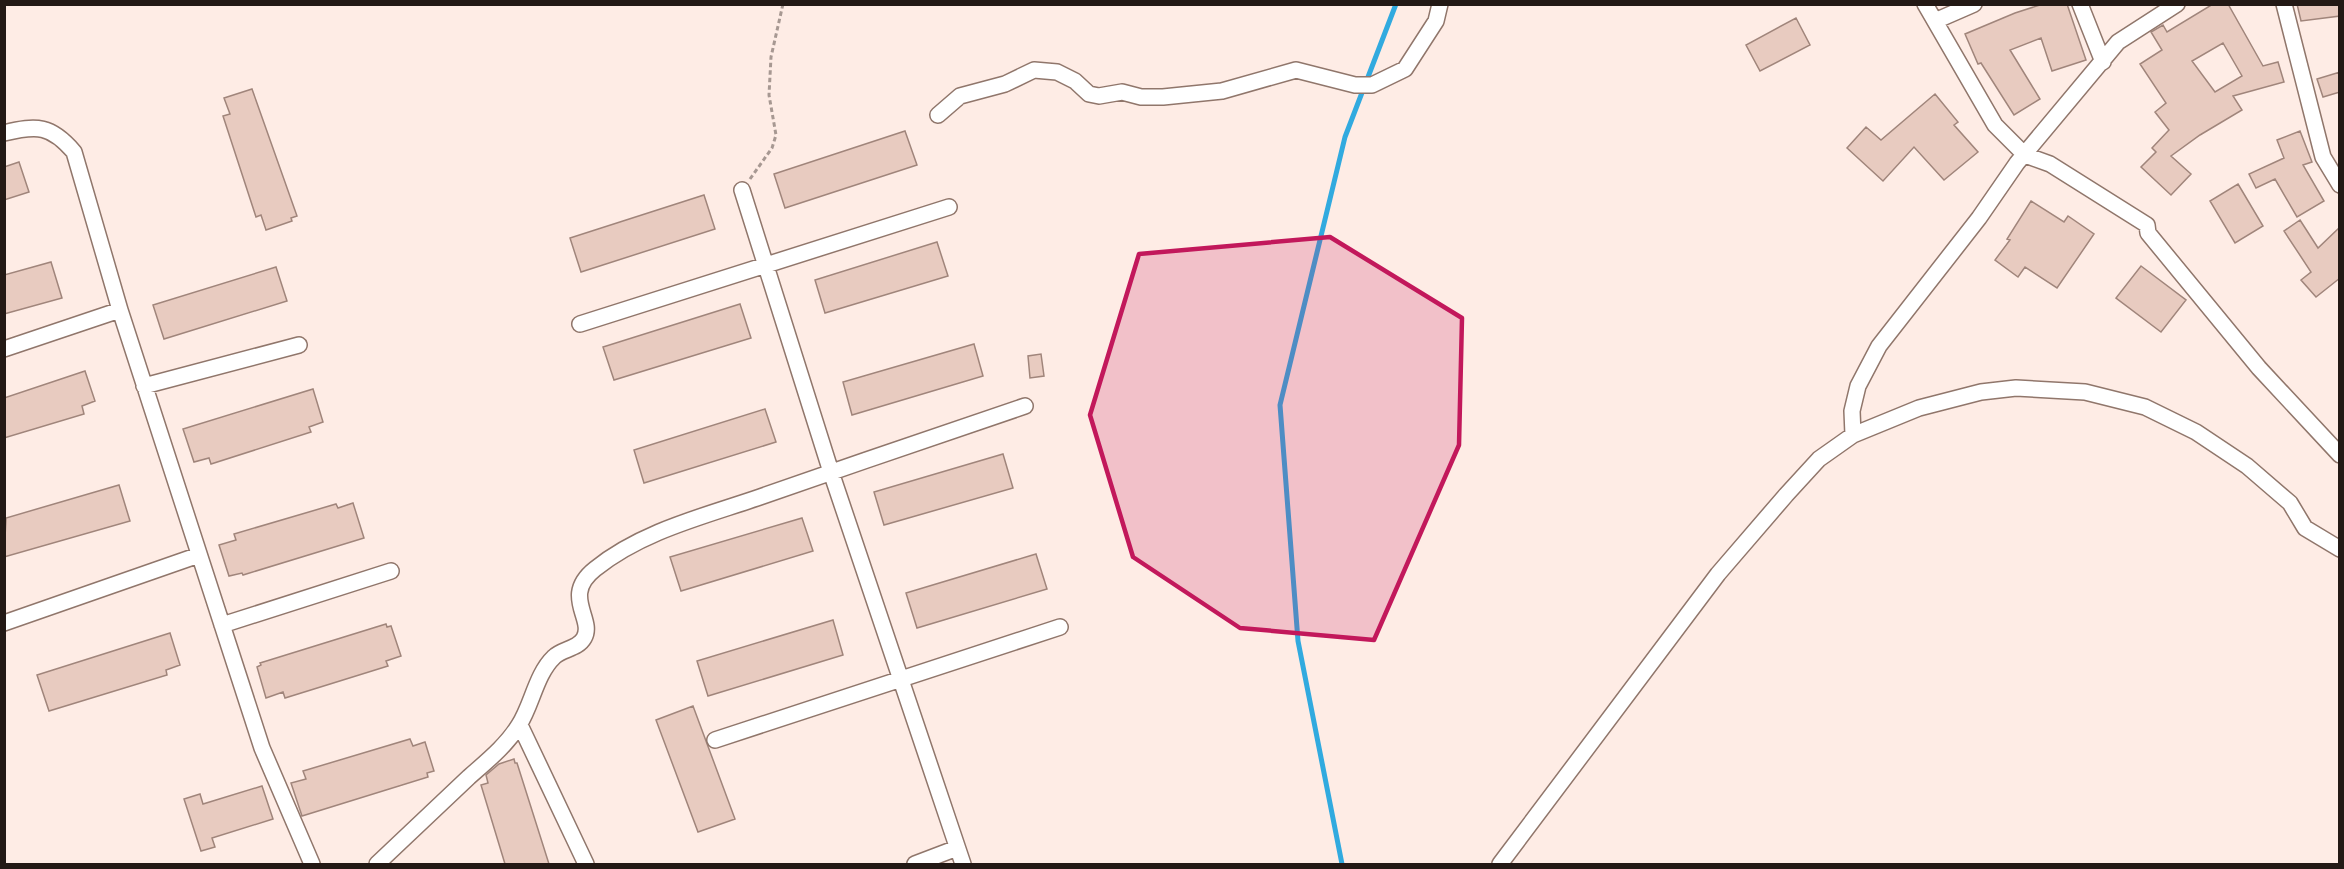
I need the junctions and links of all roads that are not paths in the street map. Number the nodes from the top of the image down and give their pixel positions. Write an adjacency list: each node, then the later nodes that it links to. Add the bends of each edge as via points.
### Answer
1 (1440, 4): 9 (street, via 1436,21 1405,69 1372,86 1296,70 1222,91 1162,97 1122,92 1099,96 1089,94 1057,72 1034,70 1005,84 960,96)
2 (1925, 4): 7 (street)
3 (1974, 4): 7 (street)
4 (2080, 4): 8 (street)
5 (2177, 4): 8 (street, via 2118,42)
6 (2284, 4): 12 (street, via 2323,157)
7 (1935, 21): 11 (street, via 1995,125)
8 (2103, 62): 11 (street)
9 (938, 115)
10 (4, 133): 16 (street, via 46,128 74,152)
11 (2025, 155): 22 (street, via 1879,346 1858,386); 25 (street, via 2050,164 2147,225 2148,233 2259,368)
12 (2340, 185)
13 (742, 190): 15 (street)
14 (949, 207): 15 (street)
15 (765, 264): 17 (street); 26 (street)
16 (120, 310): 19 (street); 20 (street)
17 (580, 324)
18 (299, 345): 20 (street)
19 (4, 349)
20 (144, 386): 28 (street)
21 (1025, 405): 26 (street)
22 (1852, 411): 23 (street); 24 (street)
23 (1871, 428): 24 (street); 27 (street, via 1919,408 1981,392 2016,388 2085,392 2145,407 2196,432 2247,466 2290,503 2306,528)
24 (1853, 435): 42 (street, via 1819,459 1718,574)
25 (2340, 455)
26 (831, 472): 33 (street); 34 (street, via 656,533 594,569 579,591 586,636 581,643 554,657)
27 (2340, 549)
28 (199, 555): 30 (street); 31 (street)
29 (391, 571): 31 (street)
30 (4, 623)
31 (222, 625): 37 (street, via 262,748)
32 (1060, 627): 33 (street)
33 (901, 679): 35 (street); 36 (street)
34 (520, 725): 38 (street, via 494,757); 39 (street)
35 (715, 740)
36 (957, 848): 40 (street); 41 (street)
37 (312, 864)
38 (377, 864)
39 (586, 864)
40 (915, 864)
41 (963, 864)
42 (1500, 864)

